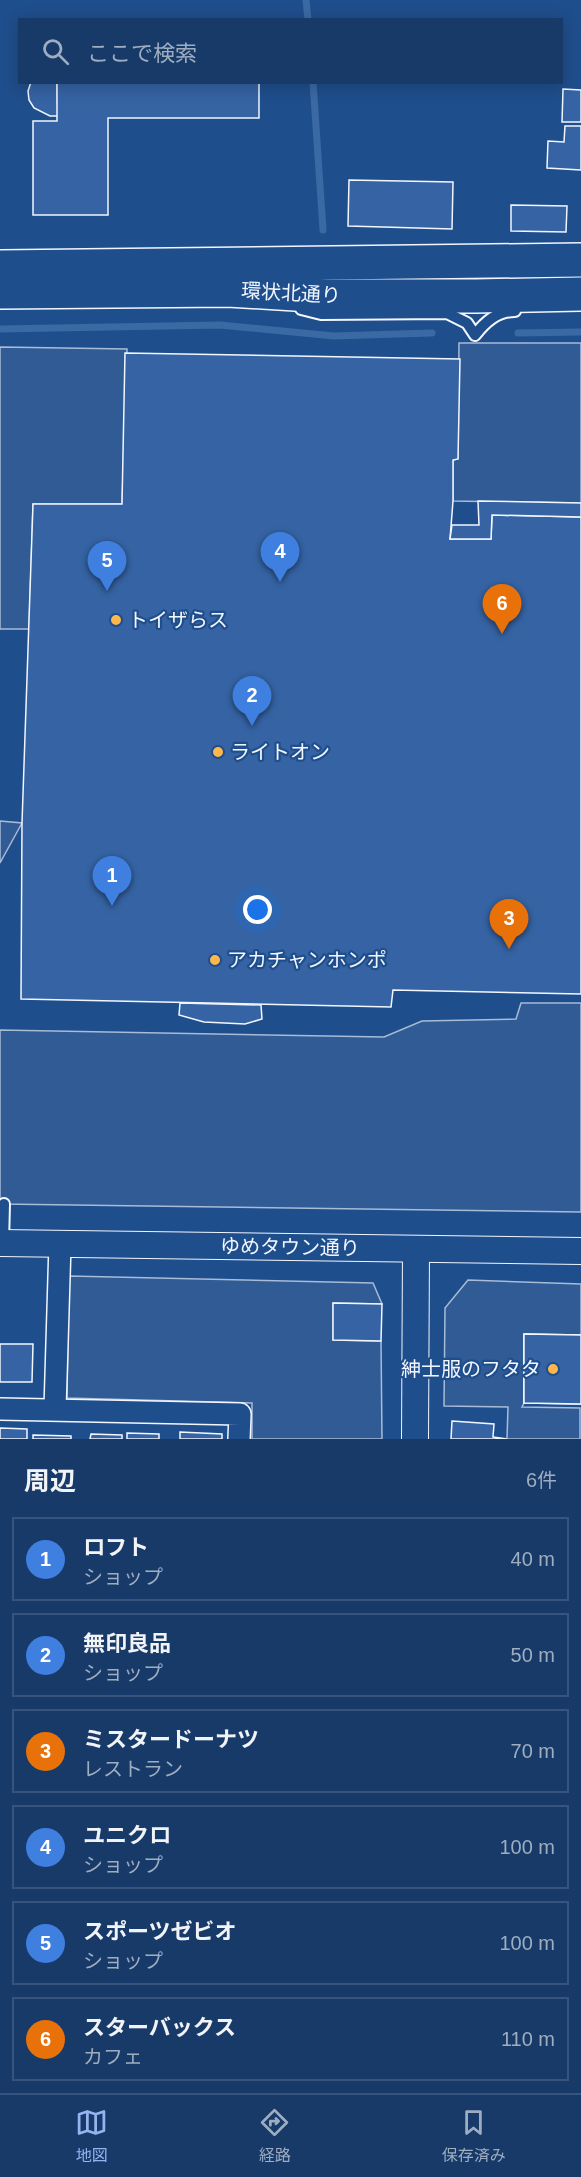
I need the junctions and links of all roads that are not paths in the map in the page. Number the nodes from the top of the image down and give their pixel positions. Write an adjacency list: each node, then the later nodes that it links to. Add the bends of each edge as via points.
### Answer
1 (581, 260): 2 (highway, 環状北通り)
2 (0, 267)
3 (228, 290): 4 (highway, 環状北通り); 5 (highway, 環状北通り, via 339,296); 6 (lane, via 321,314 447,313 467,323 475,336 483,324 504,311)
4 (0, 292)
5 (581, 294)
6 (526, 311)
7 (4, 1204): 8 (lane)
8 (2, 1243): 9 (street, ゆめタウン通り)
9 (60, 1244): 10 (street, ゆめタウン通り); 13 (street)
10 (416, 1249): 11 (street, ゆめタウン通り); 15 (street)
11 (581, 1251)
12 (0, 1409): 13 (street)
13 (55, 1409): 14 (street, via 240,1414)
14 (239, 1439)
15 (415, 1439)

